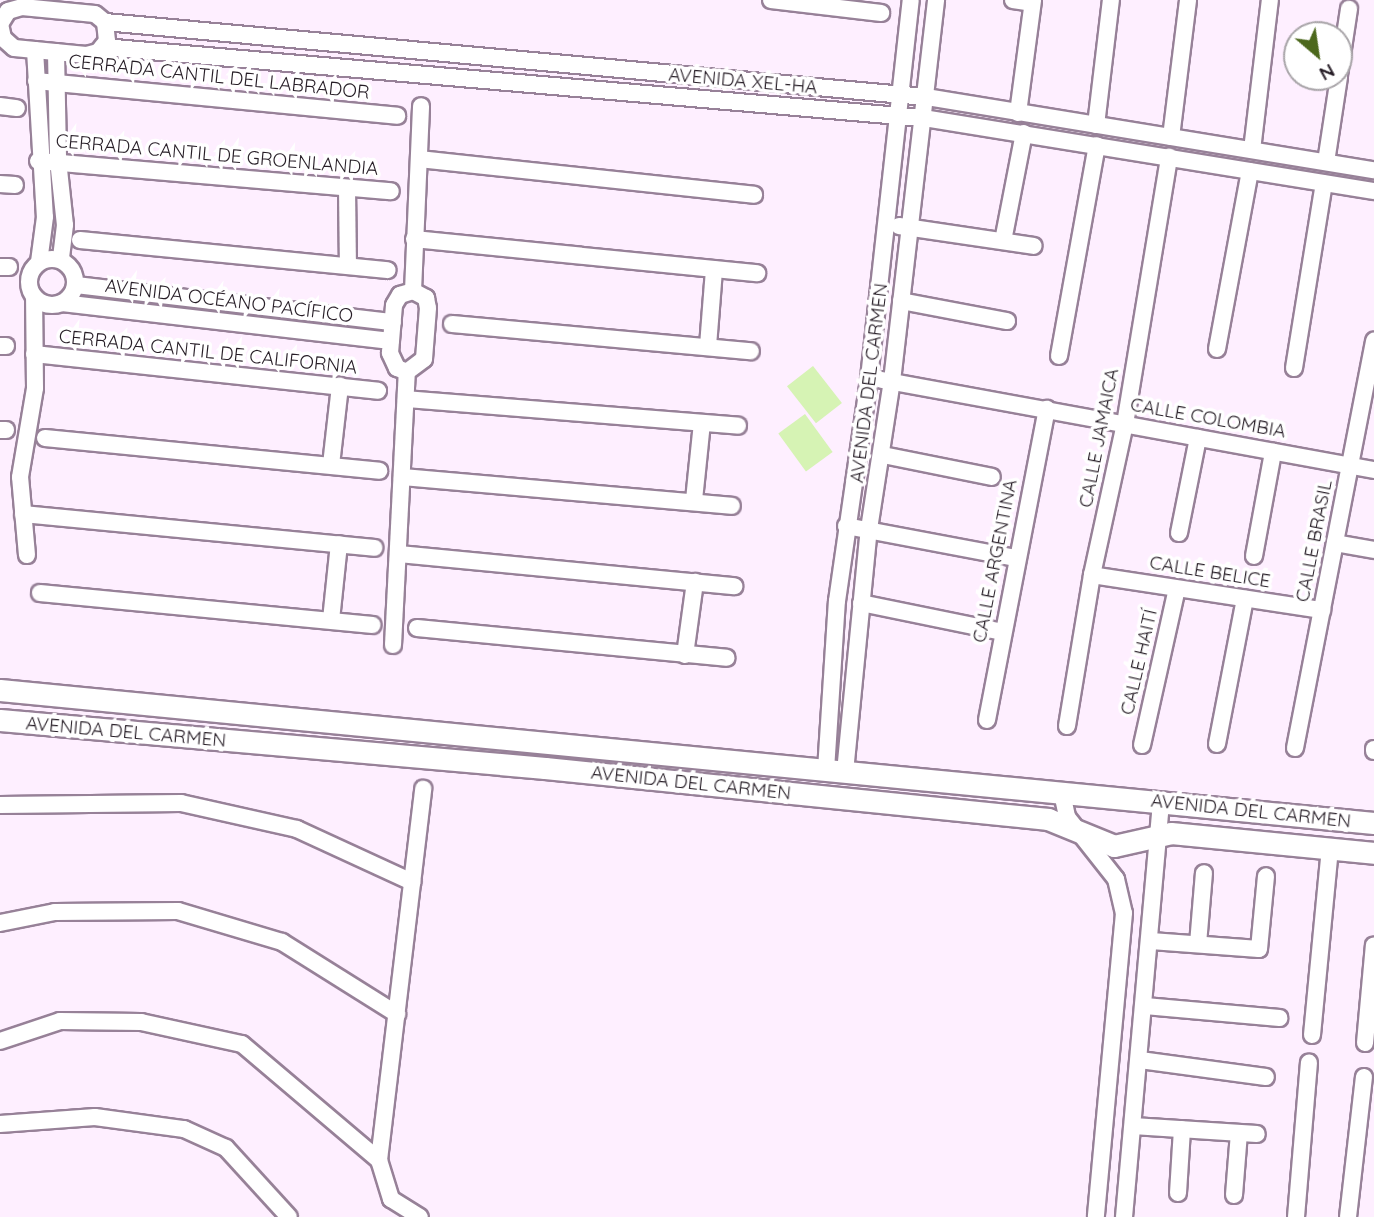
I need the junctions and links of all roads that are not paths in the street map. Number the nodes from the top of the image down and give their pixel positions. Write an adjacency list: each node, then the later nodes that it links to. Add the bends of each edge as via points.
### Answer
1 (771, 0): 11 (street)
2 (911, 0): 24 (street, AVENIDA DEL CARMEN)
3 (936, 0): 25 (street, AVENIDA DEL CARMEN)
4 (1013, 0): 8 (street)
5 (1111, 0): 33 (street)
6 (1188, 0): 35 (street)
7 (1270, 0): 37 (street)
8 (1033, 2): 29 (street)
9 (60, 5): 12 (street, AVENIDA XEL-HA, via 22,7); 14 (street, AVENIDA XEL-HA, via 95,14)
10 (1349, 9): 13 (street)
11 (881, 13)
12 (1, 17): 16 (street)
13 (1347, 21)
14 (105, 22): 15 (street, AVENIDA XEL-HA); 17 (street, via 108,35)
15 (147, 26): 19 (street); 24 (street, AVENIDA XEL-HA)
16 (1, 38): 18 (street, AVENIDA XEL-HA, via 13,48)
17 (103, 47): 19 (street, AVENIDA XEL-HA); 20 (street, AVENIDA XEL-HA, via 92,54)
18 (35, 50): 20 (street, AVENIDA XEL-HA); 21 (street)
19 (144, 51): 31 (street, AVENIDA XEL-HA)
20 (56, 52): 22 (street)
21 (36, 81): 22 (street, CERRADA CANTIL DEL LABRADOR); 41 (street)
22 (56, 82): 30 (street, CERRADA CANTIL DEL LABRADOR); 40 (street)
23 (1337, 91): 42 (street)
24 (901, 95): 25 (street, AVENIDA XEL-HA); 31 (street, AVENIDA DEL CARMEN)
25 (926, 97): 29 (street, AVENIDA XEL-HA); 32 (street, AVENIDA DEL CARMEN)
26 (0, 106): 28 (street)
27 (421, 106): 39 (street)
28 (17, 108)
29 (1018, 113): 33 (street, AVENIDA XEL-HA)
30 (397, 116)
31 (899, 116): 32 (street, AVENIDA XEL-HA); 50 (street, AVENIDA DEL CARMEN)
32 (923, 118): 34 (street, AVENIDA XEL-HA); 51 (street, AVENIDA DEL CARMEN)
33 (1096, 125): 35 (street, AVENIDA XEL-HA)
34 (1024, 133): 36 (street, AVENIDA XEL-HA); 54 (street)
35 (1171, 137): 37 (street, AVENIDA XEL-HA)
36 (1097, 145): 38 (street, AVENIDA XEL-HA); 76 (street)
37 (1252, 150): 42 (street, AVENIDA XEL-HA)
38 (1170, 157): 44 (street, AVENIDA XEL-HA); 86 (street, CALLE JAMAICA)
39 (419, 159): 49 (street); 52 (street)
40 (58, 160): 41 (street, CERRADA CANTIL DE GROENLANDIA); 46 (street, CERRADA CANTIL DE GROENLANDIA); 56 (street, via 65,225)
41 (38, 161): 57 (street, via 45,217)
42 (1326, 162): 43 (street, AVENIDA XEL-HA)
43 (1374, 170)
44 (1250, 171): 45 (street, AVENIDA XEL-HA); 73 (street)
45 (1324, 183): 48 (street, AVENIDA XEL-HA); 77 (street)
46 (347, 188): 47 (street, CERRADA CANTIL DE GROENLANDIA); 58 (street)
47 (391, 191)
48 (1374, 191)
49 (754, 195)
50 (886, 225): 51 (street); 79 (street, AVENIDA DEL CARMEN)
51 (909, 227): 54 (street); 65 (street, AVENIDA DEL CARMEN)
52 (414, 239): 59 (street); 63 (street)
53 (80, 240): 58 (street)
54 (1003, 240): 55 (street)
55 (1034, 246)
56 (61, 260): 57 (street); 62 (street, via 73,270)
57 (39, 262): 64 (street, via 30,275)
58 (348, 266): 60 (street)
59 (713, 268): 61 (street); 72 (street)
60 (388, 270)
61 (757, 273)
62 (76, 285): 66 (street); 68 (street, AVENIDA OCÉANO PACÍFICO)
63 (413, 291): 68 (street, via 396,299); 78 (street, via 426,298 428,308 424,359)
64 (34, 296): 66 (street, via 47,305); 75 (street)
65 (901, 301): 67 (street); 80 (street, AVENIDA DEL CARMEN)
66 (62, 303): 70 (street, AVENIDA OCÉANO PACÍFICO)
67 (1007, 320)
68 (393, 322): 70 (street)
69 (452, 324): 72 (street)
70 (391, 341): 78 (street, via 393,364)
71 (1374, 341): 93 (street, CALLE BRASIL)
72 (708, 346): 74 (street)
73 (1217, 349)
74 (751, 351)
75 (34, 354): 81 (street, CERRADA CANTIL DE CALIFORNIA); 100 (street, via 35,388 20,477)
76 (1059, 356)
77 (1294, 368)
78 (408, 372): 83 (street)
79 (869, 378): 80 (street, CALLE COLOMBIA); 101 (street, AVENIDA DEL CARMEN)
80 (892, 381): 84 (street, CALLE COLOMBIA); 91 (street, AVENIDA DEL CARMEN)
81 (340, 386): 82 (street, CERRADA CANTIL DE CALIFORNIA); 92 (street)
82 (378, 391)
83 (406, 399): 85 (street); 96 (street)
84 (1047, 409): 86 (street, CALLE COLOMBIA); 111 (street, CALLE ARGENTINA)
85 (702, 423): 87 (street); 98 (street)
86 (1125, 424): 89 (street, CALLE COLOMBIA); 112 (street, CALLE JAMAICA)
87 (738, 426)
88 (45, 438): 92 (street)
89 (1198, 438): 90 (street, CALLE COLOMBIA); 103 (street)
90 (1273, 452): 93 (street, CALLE COLOMBIA); 110 (street)
91 (883, 456): 97 (street); 102 (street, AVENIDA DEL CARMEN)
92 (331, 465): 95 (street)
93 (1350, 466): 94 (street, CALLE COLOMBIA); 104 (street, CALLE BRASIL)
94 (1374, 470)
95 (380, 471)
96 (402, 477): 98 (street); 108 (street)
97 (992, 477)
98 (694, 500): 99 (street)
99 (732, 506)
100 (23, 514): 105 (street); 109 (street)
101 (846, 526): 102 (street); 127 (street, AVENIDA DEL CARMEN)
102 (869, 529): 111 (street); 118 (street, AVENIDA DEL CARMEN)
103 (1179, 533)
104 (1335, 543): 107 (street); 119 (street, CALLE BRASIL)
105 (338, 544): 106 (street); 120 (street)
106 (374, 548)
107 (1374, 550)
108 (399, 554): 113 (street); 124 (street)
109 (27, 555)
110 (1254, 556)
111 (1015, 558): 123 (street, CALLE ARGENTINA)
112 (1093, 575): 115 (street, CALLE BELICE); 135 (street, CALLE JAMAICA)
113 (695, 582): 114 (street); 125 (street)
114 (734, 586)
115 (1177, 589): 117 (street, CALLE BELICE); 138 (street, CALLE HAITÍ)
116 (40, 593): 120 (street)
117 (1245, 599): 119 (street, CALLE BELICE); 137 (street)
118 (861, 603): 123 (street); 128 (street, AVENIDA DEL CARMEN)
119 (1322, 610): 140 (street, CALLE BRASIL)
120 (331, 620): 121 (street)
121 (372, 625)
122 (417, 628): 125 (street)
123 (1002, 632): 133 (street, CALLE ARGENTINA)
124 (393, 645)
125 (685, 654): 126 (street)
126 (727, 657)
127 (830, 679): 128 (street); 142 (street, AVENIDA DEL CARMEN)
128 (853, 680): 142 (street, AVENIDA DEL CARMEN)
129 (0, 690): 130 (main road, AVENIDA DEL CARMEN)
130 (42, 694): 131 (main road, AVENIDA DEL CARMEN); 134 (main road)
131 (290, 718): 136 (main road, AVENIDA DEL CARMEN); 139 (main road)
132 (0, 720): 134 (main road, AVENIDA DEL CARMEN)
133 (987, 720)
134 (39, 723): 139 (main road, AVENIDA DEL CARMEN)
135 (1067, 726)
136 (538, 740): 141 (main road, via 537,754); 142 (main road, AVENIDA DEL CARMEN)
137 (1217, 744)
138 (1142, 745)
139 (287, 747): 141 (main road, AVENIDA DEL CARMEN)
140 (1295, 748)
141 (545, 768): 148 (main road, AVENIDA DEL CARMEN, via 1048,819)
142 (835, 771): 144 (main road, AVENIDA DEL CARMEN)
143 (424, 789): 154 (street)
144 (1062, 793): 145 (main road, AVENIDA DEL CARMEN); 148 (street, via 1066,817)
145 (1161, 803): 147 (main road, AVENIDA DEL CARMEN); 149 (street)
146 (0, 805): 154 (street, via 181,803 297,829)
147 (1374, 823)
148 (1080, 832): 149 (main road, AVENIDA DEL CARMEN, via 1114,846); 155 (street, via 1116,879)
149 (1158, 836): 150 (main road, AVENIDA DEL CARMEN, via 1171,832); 156 (street)
150 (1330, 848): 151 (main road, AVENIDA DEL CARMEN); 164 (street)
151 (1374, 853)
152 (1204, 873): 159 (street)
153 (1266, 876): 159 (street, via 1259,949)
154 (412, 882): 162 (street)
155 (1124, 917): 156 (street); 176 (street)
156 (1153, 918): 158 (street)
157 (0, 923): 162 (street, via 55,912 178,911 282,942)
158 (1151, 941): 159 (street); 161 (street)
159 (1198, 944)
160 (1374, 946): 166 (street)
161 (1145, 1006): 163 (street); 167 (street)
162 (397, 1014): 178 (street)
163 (1279, 1018)
164 (1312, 1035)
165 (0, 1041): 178 (street, via 60,1021 141,1022 243,1044)
166 (1365, 1043)
167 (1140, 1059): 169 (street); 172 (street)
168 (1309, 1063): 185 (street)
169 (1266, 1077)
170 (1364, 1077): 186 (street)
171 (0, 1124): 182 (street, via 95,1116 184,1129 226,1148)
172 (1133, 1126): 173 (street); 177 (street)
173 (1182, 1129): 174 (street); 179 (street)
174 (1239, 1133): 175 (street); 180 (street)
175 (1257, 1134)
176 (1103, 1148): 177 (street); 181 (street)
177 (1130, 1153): 184 (street)
178 (379, 1160): 183 (street, via 391,1199)
179 (1178, 1193)
180 (1234, 1195)
181 (1102, 1216)
182 (289, 1217)
183 (420, 1217)
184 (1125, 1217)
185 (1296, 1217)
186 (1348, 1217)

